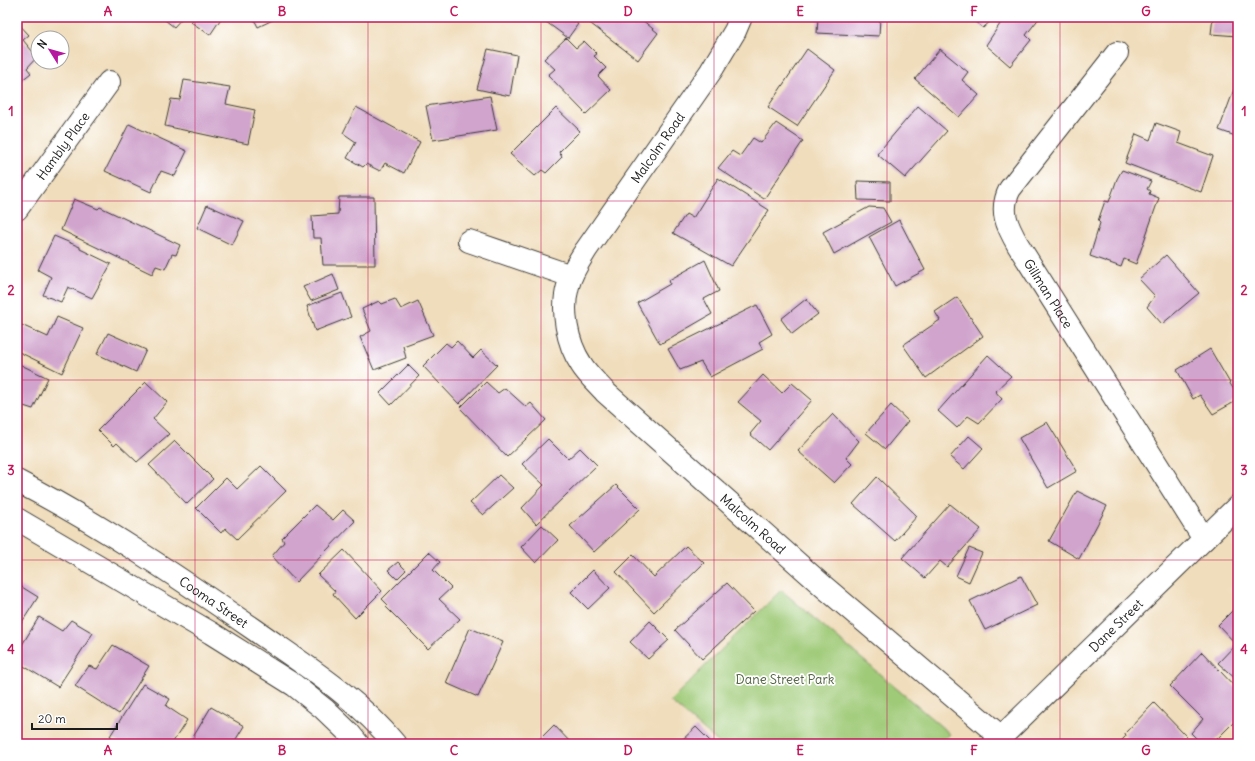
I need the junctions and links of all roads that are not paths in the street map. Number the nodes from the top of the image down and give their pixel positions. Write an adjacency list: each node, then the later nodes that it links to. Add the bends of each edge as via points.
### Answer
1 (741, 17): 6 (street, Malcolm Road, via 711,71 586,250)
2 (1118, 53): 10 (street, Gillman Place, via 1010,189 1005,203 1005,216 1018,245)
3 (109, 82): 4 (street, Hambly Place)
4 (17, 209)
5 (469, 241): 6 (street)
6 (571, 276): 11 (street, Malcolm Road, via 566,293 567,325 575,354 605,392)
7 (17, 481): 13 (street, Cooma Street, via 123,542 314,671 361,708)
8 (1238, 506): 10 (street, Dane Street)
9 (17, 519): 12 (street, Cooma Street, via 211,632 294,685 324,709)
10 (1204, 539): 11 (street, Dane Street)
11 (997, 741)
12 (358, 744)
13 (395, 744)

